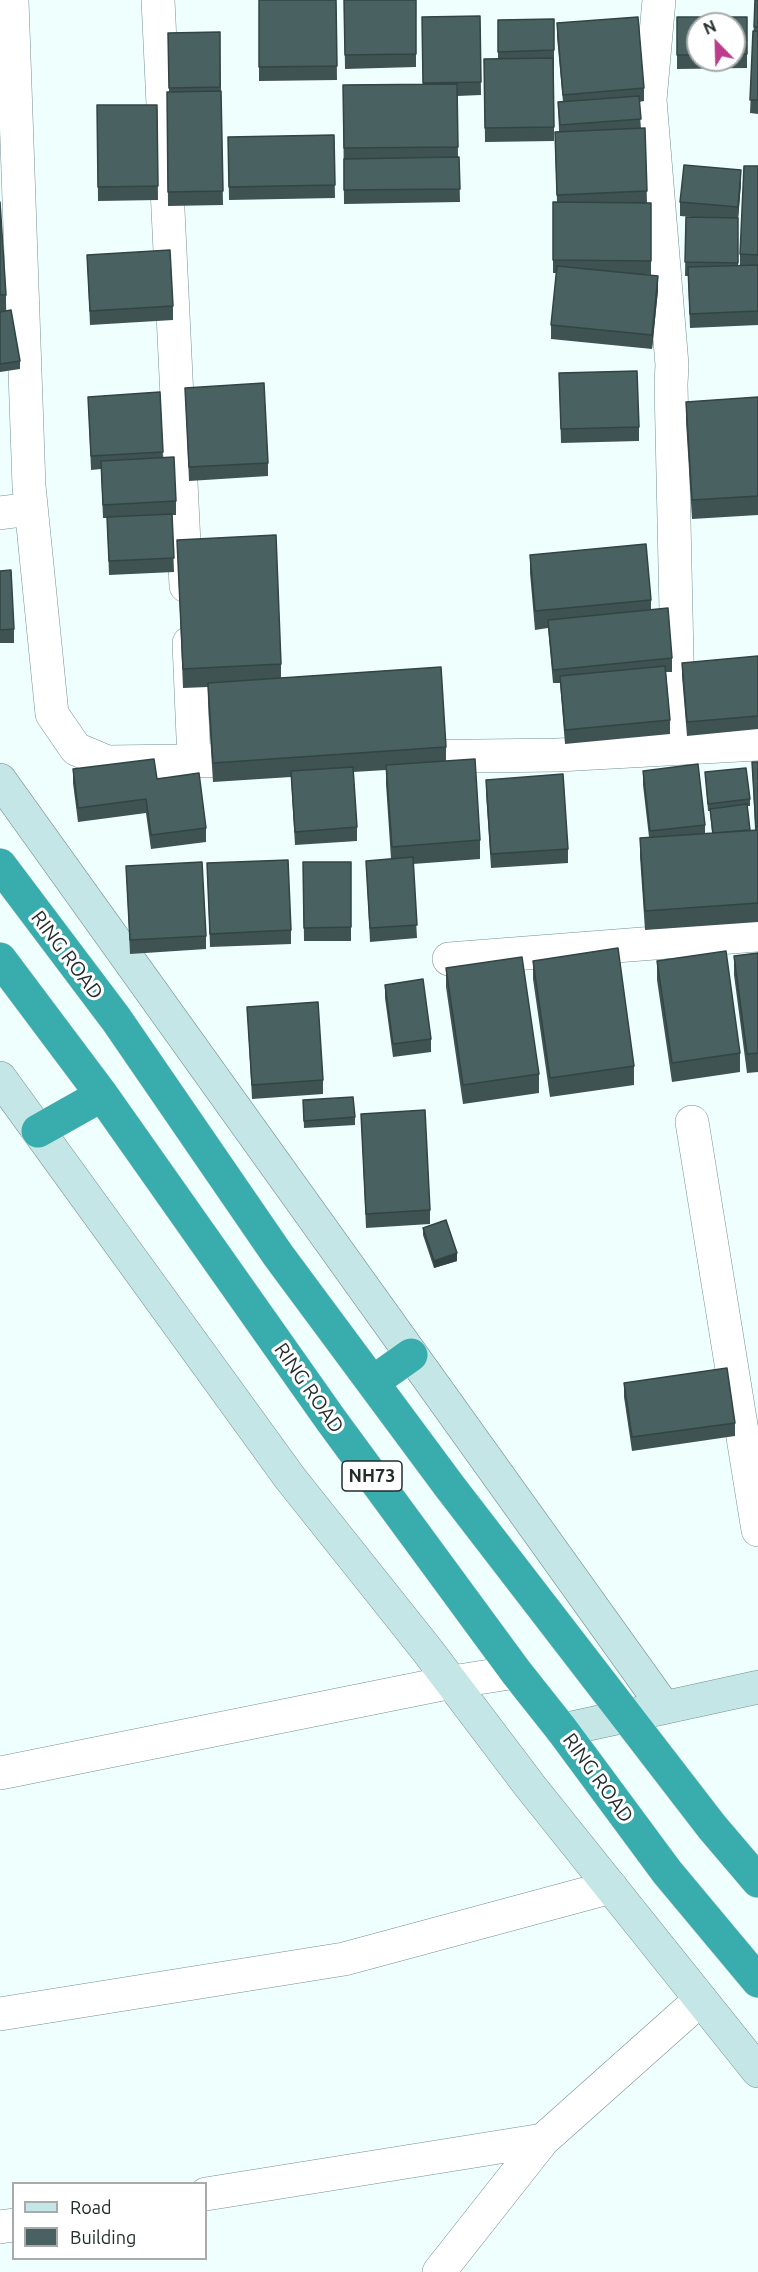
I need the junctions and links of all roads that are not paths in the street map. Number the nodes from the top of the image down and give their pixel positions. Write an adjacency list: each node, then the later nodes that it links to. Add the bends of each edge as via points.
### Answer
1 (12, 0): 4 (street)
2 (158, 0): 9 (street)
3 (659, 0): 6 (street, via 650,100 672,365)
4 (16, 511): 9 (street, via 52,714 75,749 107,762)
5 (758, 744): 6 (street)
6 (679, 748): 7 (street, via 558,755)
7 (370, 758)
8 (288, 759): 9 (street)
9 (194, 761)
10 (0, 780): 19 (street)
11 (0, 865): 20 (highway, RING ROAD / NH73, via 116,1019 278,1255)
12 (758, 935): 14 (street)
13 (0, 959): 16 (highway, RING ROAD / NH73)
14 (449, 959)
15 (0, 1078): 18 (street)
16 (102, 1095): 18 (highway); 22 (highway, RING ROAD / NH73, via 331,1420)
17 (692, 1122): 21 (street)
18 (38, 1131): 23 (street, via 290,1478)
19 (411, 1355): 20 (highway); 25 (street)
20 (373, 1382): 26 (highway, RING ROAD / NH73)
21 (758, 1530)
22 (516, 1672): 23 (street); 27 (highway, RING ROAD / NH73)
23 (452, 1682): 28 (street); 30 (street)
24 (758, 1687): 25 (street)
25 (664, 1707): 26 (street)
26 (626, 1716): 27 (street); 29 (highway, RING ROAD / NH73)
27 (562, 1730): 31 (highway, RING ROAD / NH73, via 667,1872)
28 (0, 1773)
29 (758, 1881)
30 (611, 1887): 32 (street); 33 (street, via 344,1959)
31 (758, 1981)
32 (700, 2000): 34 (street); 35 (street)
33 (0, 2014)
34 (758, 2071)
35 (543, 2140): 36 (street); 37 (street)
36 (207, 2194)
37 (439, 2272)

